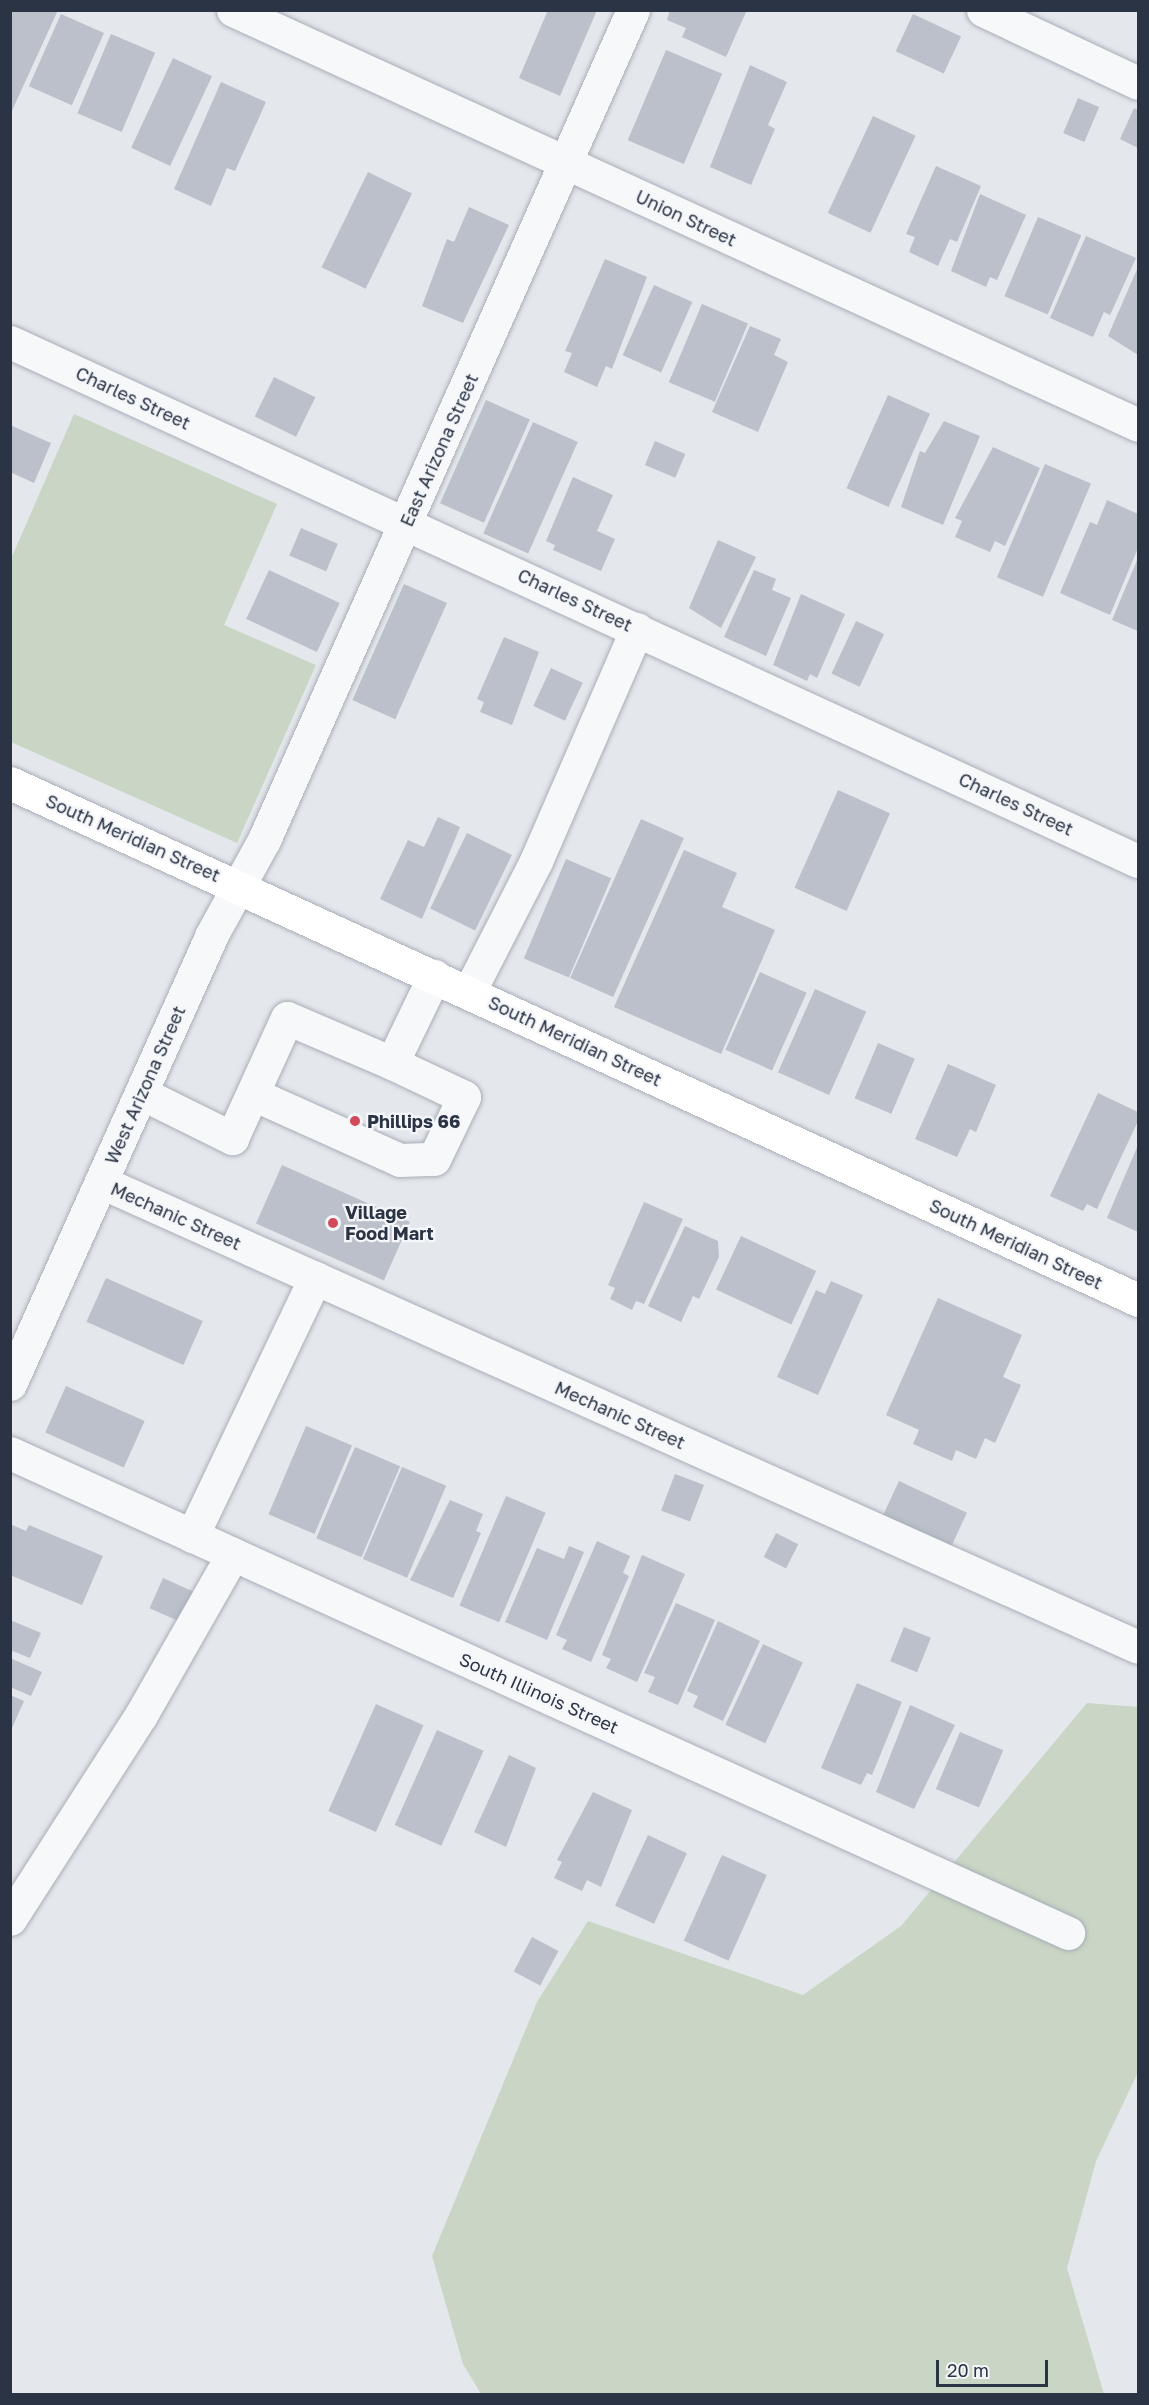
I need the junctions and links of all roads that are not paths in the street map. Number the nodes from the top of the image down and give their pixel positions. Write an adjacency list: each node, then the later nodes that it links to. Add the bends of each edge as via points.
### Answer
1 (233, 10): 5 (street, Union Street)
2 (633, 10): 5 (street, East Arizona Street)
3 (983, 10): 4 (street)
4 (1138, 83)
5 (565, 163): 7 (street, Union Street); 8 (street, East Arizona Street)
6 (10, 342): 8 (street, Charles Street)
7 (1138, 425)
8 (406, 523): 9 (street, Charles Street); 12 (street, East Arizona Street)
9 (637, 629): 11 (street, Charles Street); 14 (street, via 536,861)
10 (10, 783): 12 (main road, South Meridian Street)
11 (1138, 861)
12 (239, 886): 13 (main road, South Meridian Street); 16 (street, West Arizona Street)
13 (434, 976): 14 (main road, South Meridian Street); 15 (street)
14 (470, 992): 20 (main road, South Meridian Street)
15 (392, 1063): 17 (street, via 287,1018); 17 (street, via 464,1097 434,1159 400,1160)
16 (141, 1093): 17 (street, via 232,1138); 18 (street, West Arizona Street)
17 (253, 1094)
18 (101, 1182): 19 (street, Mechanic Street); 21 (street, West Arizona Street)
19 (315, 1278): 23 (street); 25 (street, Mechanic Street)
20 (1138, 1300)
21 (10, 1384)
22 (10, 1453): 23 (street, South Illinois Street)
23 (192, 1536): 24 (street, South Illinois Street)
24 (233, 1554): 26 (street, via 141,1715); 27 (street, South Illinois Street)
25 (1138, 1647)
26 (10, 1919)
27 (1068, 1933)

